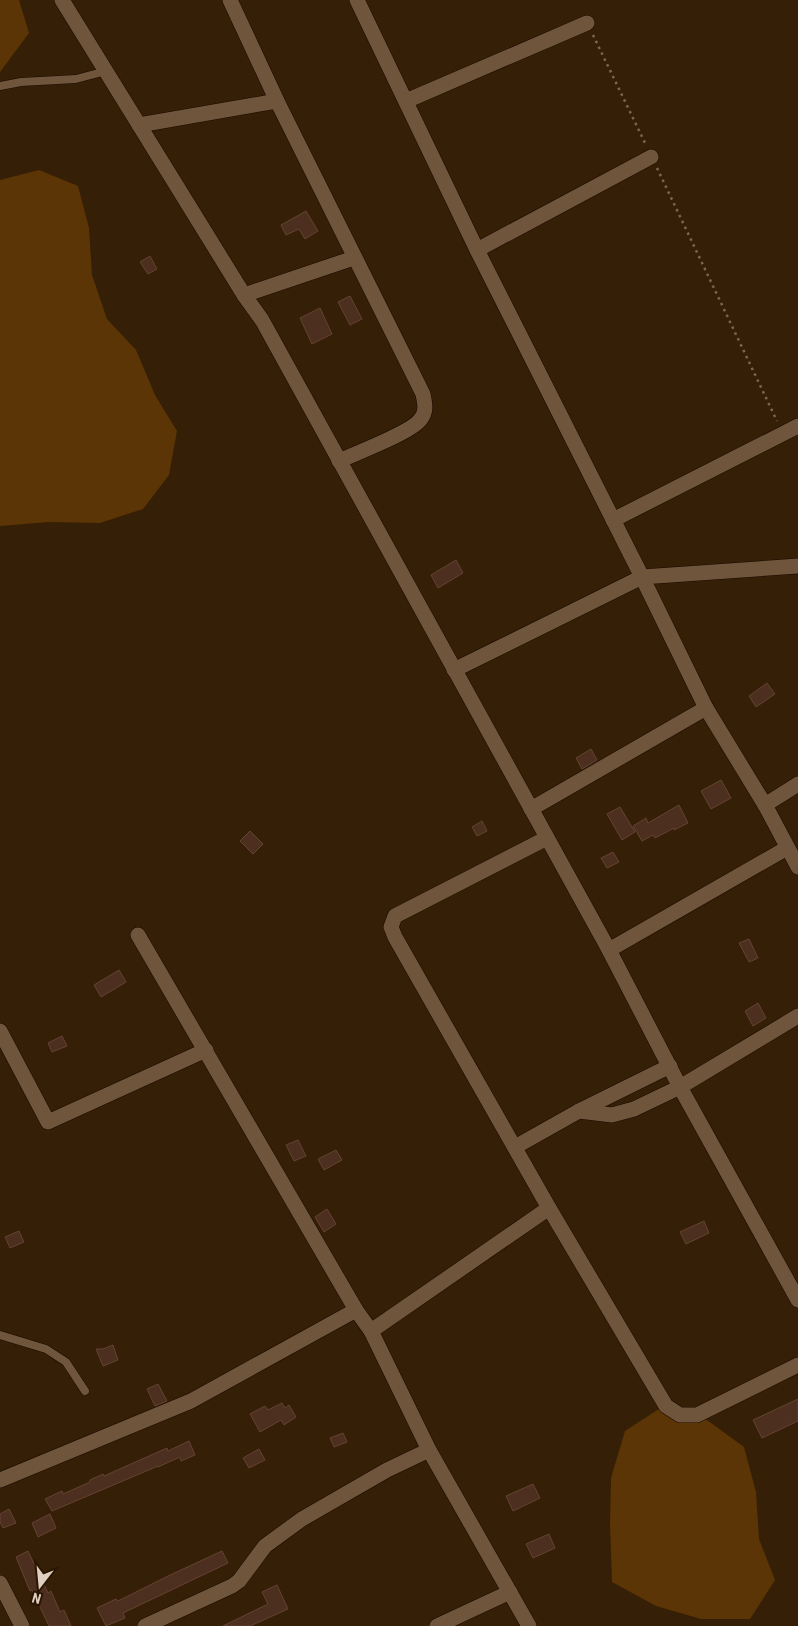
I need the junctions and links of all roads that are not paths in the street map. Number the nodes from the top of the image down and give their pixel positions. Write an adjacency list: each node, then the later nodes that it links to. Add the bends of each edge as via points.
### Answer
1 (62, 0): 5 (street)
2 (230, 0): 7 (street)
3 (357, 0): 8 (street)
4 (587, 22): 8 (street)
5 (106, 70): 6 (lane, via 76,80); 9 (street)
6 (0, 86)
7 (277, 101): 9 (street); 12 (street)
8 (406, 101): 11 (street)
9 (139, 125): 13 (street)
10 (652, 157): 11 (street)
11 (478, 250): 16 (street)
12 (354, 258): 13 (street); 15 (street, via 423,394 426,408 421,420 409,429)
13 (244, 295): 15 (street, via 262,320)
14 (798, 426): 16 (street)
15 (339, 460): 19 (street)
16 (614, 520): 18 (street)
17 (798, 566): 18 (street)
18 (642, 577): 19 (street); 20 (street)
19 (454, 670): 23 (street)
20 (706, 708): 22 (street); 23 (street)
21 (798, 784): 22 (street)
22 (764, 805): 25 (street)
23 (531, 810): 24 (street)
24 (547, 838): 28 (street); 35 (street, via 395,916 391,927)
25 (787, 848): 26 (street); 28 (street)
26 (798, 867)
27 (138, 935): 31 (street)
28 (609, 950): 32 (street)
29 (798, 1016): 33 (street)
30 (0, 1031): 31 (street, via 48,1122)
31 (206, 1050): 38 (street)
32 (670, 1066): 33 (street); 34 (street)
33 (680, 1087): 34 (street, via 634,1109 612,1114); 37 (street)
34 (579, 1111): 35 (street)
35 (515, 1147): 36 (street)
36 (549, 1208): 39 (street); 41 (street, via 666,1406 680,1415 697,1415)
37 (798, 1300)
38 (356, 1310): 39 (street); 44 (street, via 191,1401)
39 (371, 1331): 43 (street)
40 (0, 1335): 42 (lane, via 46,1349 66,1362)
41 (798, 1365)
42 (85, 1391)
43 (429, 1450): 46 (street); 48 (street, via 302,1519 265,1546 232,1586)
44 (0, 1480)
45 (0, 1583): 47 (street)
46 (510, 1592): 49 (street); 50 (street)
47 (22, 1626)
48 (144, 1626)
49 (438, 1626)
50 (529, 1626)

